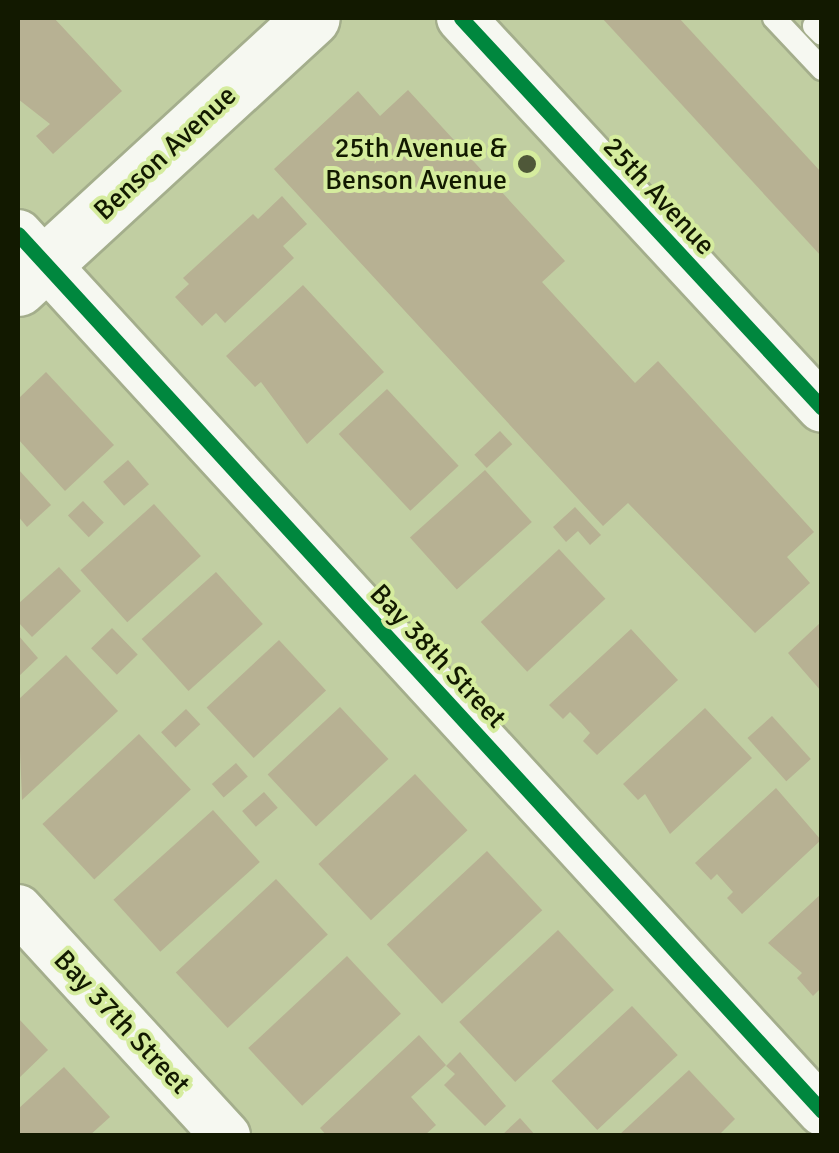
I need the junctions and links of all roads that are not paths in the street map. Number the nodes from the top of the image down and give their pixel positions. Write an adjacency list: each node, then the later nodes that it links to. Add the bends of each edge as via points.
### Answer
1 (312, 18): 5 (street, Benson Avenue)
2 (460, 18): 6 (street, 25th Avenue)
3 (774, 18): 4 (lane)
4 (822, 69)
5 (26, 262): 8 (street, Bay 38th Street)
6 (822, 408)
7 (18, 909): 9 (street, Bay 37th Street)
8 (822, 1111)
9 (226, 1136)

